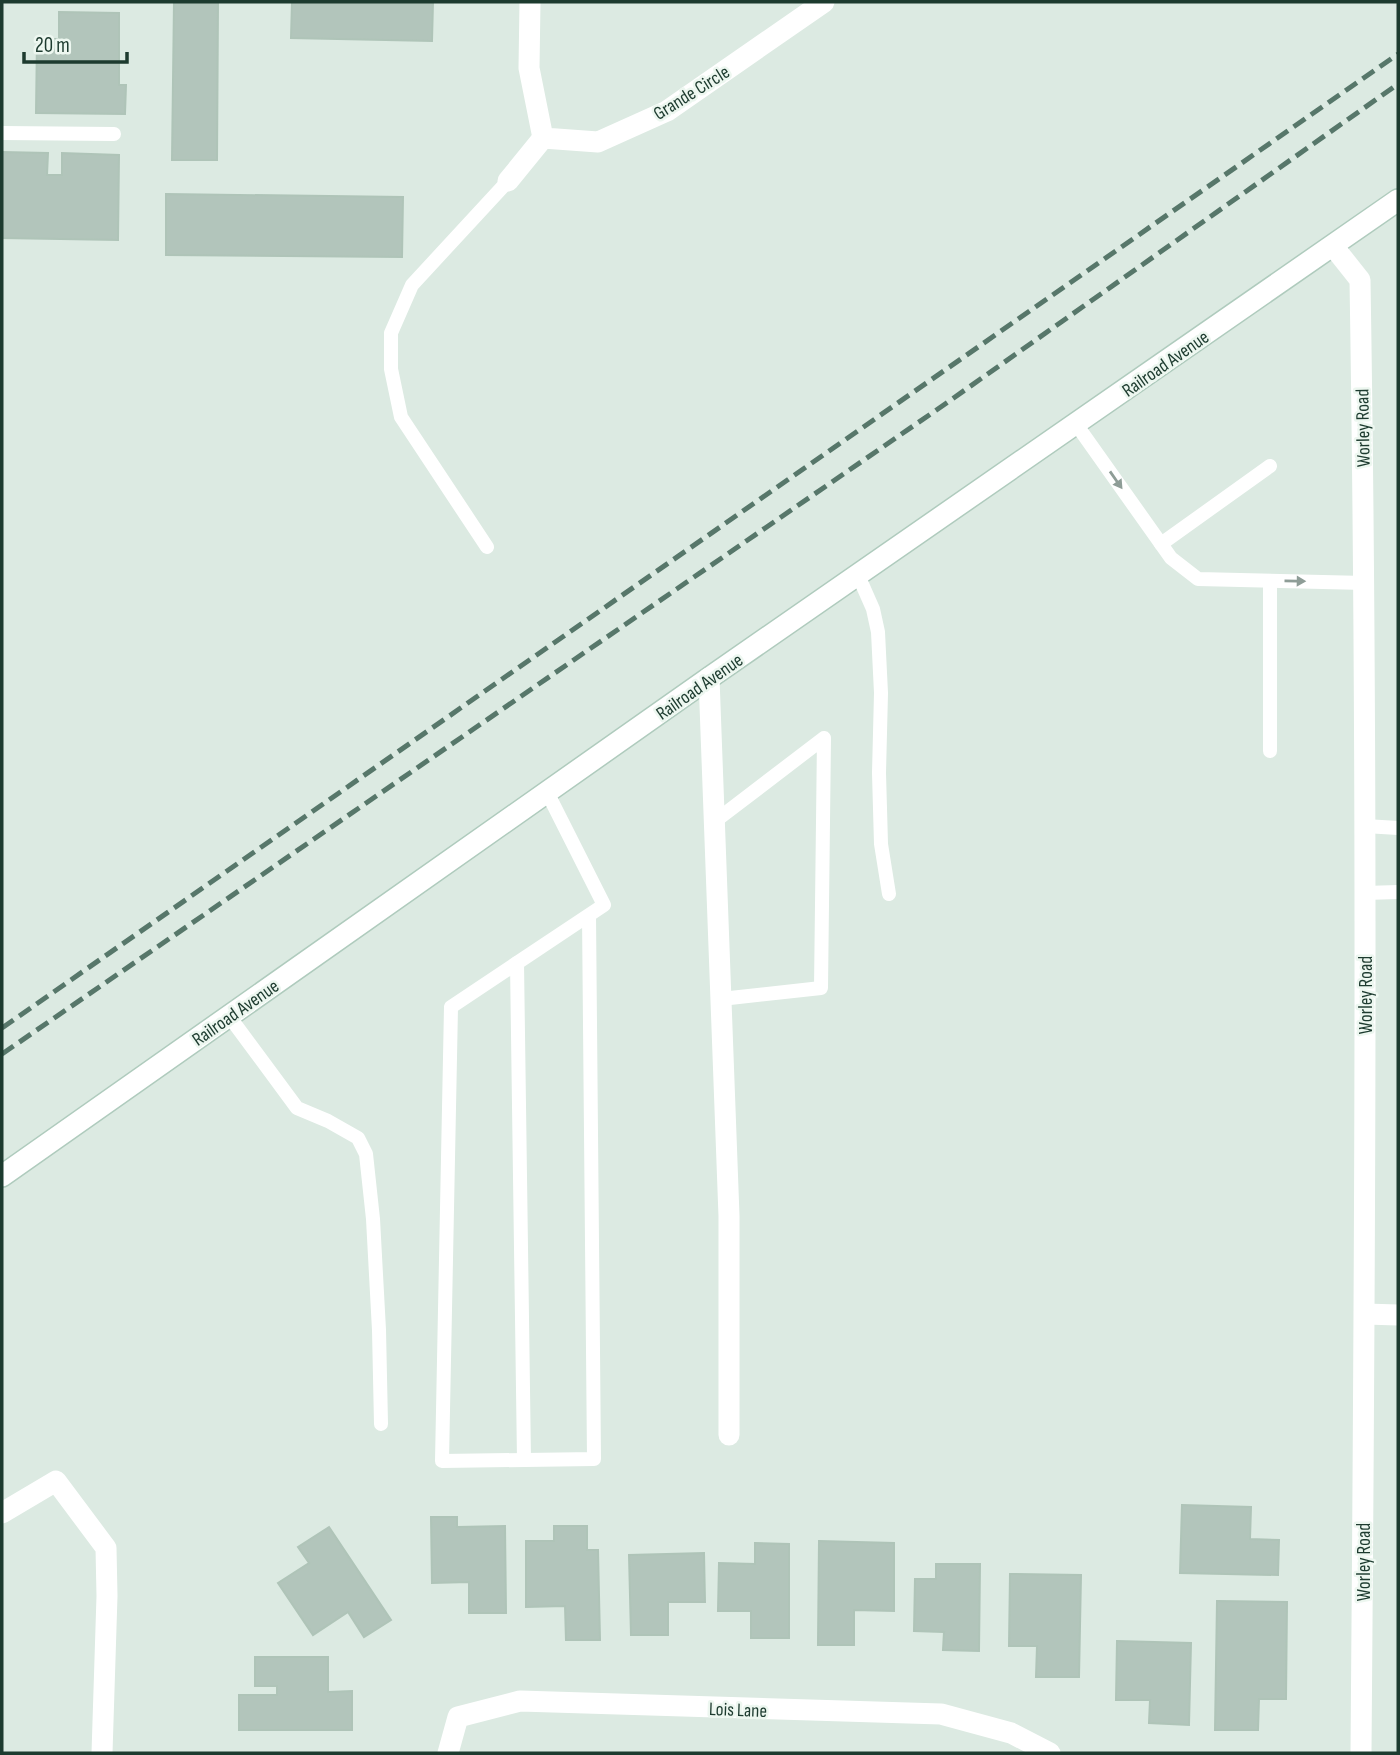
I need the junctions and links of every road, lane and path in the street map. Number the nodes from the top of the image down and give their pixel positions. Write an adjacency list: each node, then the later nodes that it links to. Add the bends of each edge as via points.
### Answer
1 (530, 2): 5 (street, via 529,68)
2 (824, 2): 5 (street, Grande Circle, via 667,111 598,142)
3 (2, 133): 4 (lane)
4 (114, 134)
5 (543, 138): 6 (street)
6 (508, 181): 12 (lane, via 412,285 391,333 391,369 401,417)
7 (1398, 200): 8 (street, Railroad Avenue)
8 (1333, 246): 9 (street, Railroad Avenue); 15 (street, Worley Road, via 1360,280)
9 (1076, 424): 11 (lane, one-way to 11); 13 (street, Railroad Avenue)
10 (1270, 466): 11 (lane)
11 (1161, 544): 14 (lane, via 1198,579)
12 (487, 547)
13 (858, 575): 16 (street, Railroad Avenue); 24 (lane, via 878,632 881,844)
14 (1270, 581): 15 (lane, one-way to 15); 17 (lane)
15 (1365, 583): 20 (street, Worley Road)
16 (709, 678): 18 (street, Railroad Avenue); 19 (street)
17 (1270, 751)
18 (547, 792): 25 (lane, via 604,905); 28 (street, Railroad Avenue)
19 (714, 822): 27 (street); 27 (lane, via 824,738 821,988)
20 (1365, 826): 21 (lane); 23 (street, Worley Road)
21 (1398, 828)
22 (1398, 892): 23 (lane)
23 (1365, 893): 30 (street, Worley Road)
24 (888, 894)
25 (589, 915): 26 (lane); 34 (lane, via 594,1459)
26 (517, 963): 34 (lane); 34 (lane, via 451,1007 442,1461)
27 (721, 999): 33 (street, via 729,1216)
28 (229, 1016): 29 (street, Railroad Avenue); 32 (lane, via 297,1108 358,1138 366,1154)
29 (2, 1176)
30 (1365, 1314): 31 (street); 39 (street, Worley Road)
31 (1398, 1315)
32 (381, 1424)
33 (729, 1435)
34 (524, 1460)
35 (2, 1513): 36 (street, via 56,1481 106,1548)
36 (102, 1753)
37 (448, 1753): 38 (street, Lois Lane, via 458,1717 520,1701 941,1714 1011,1733)
38 (1050, 1753)
39 (1361, 1753)

